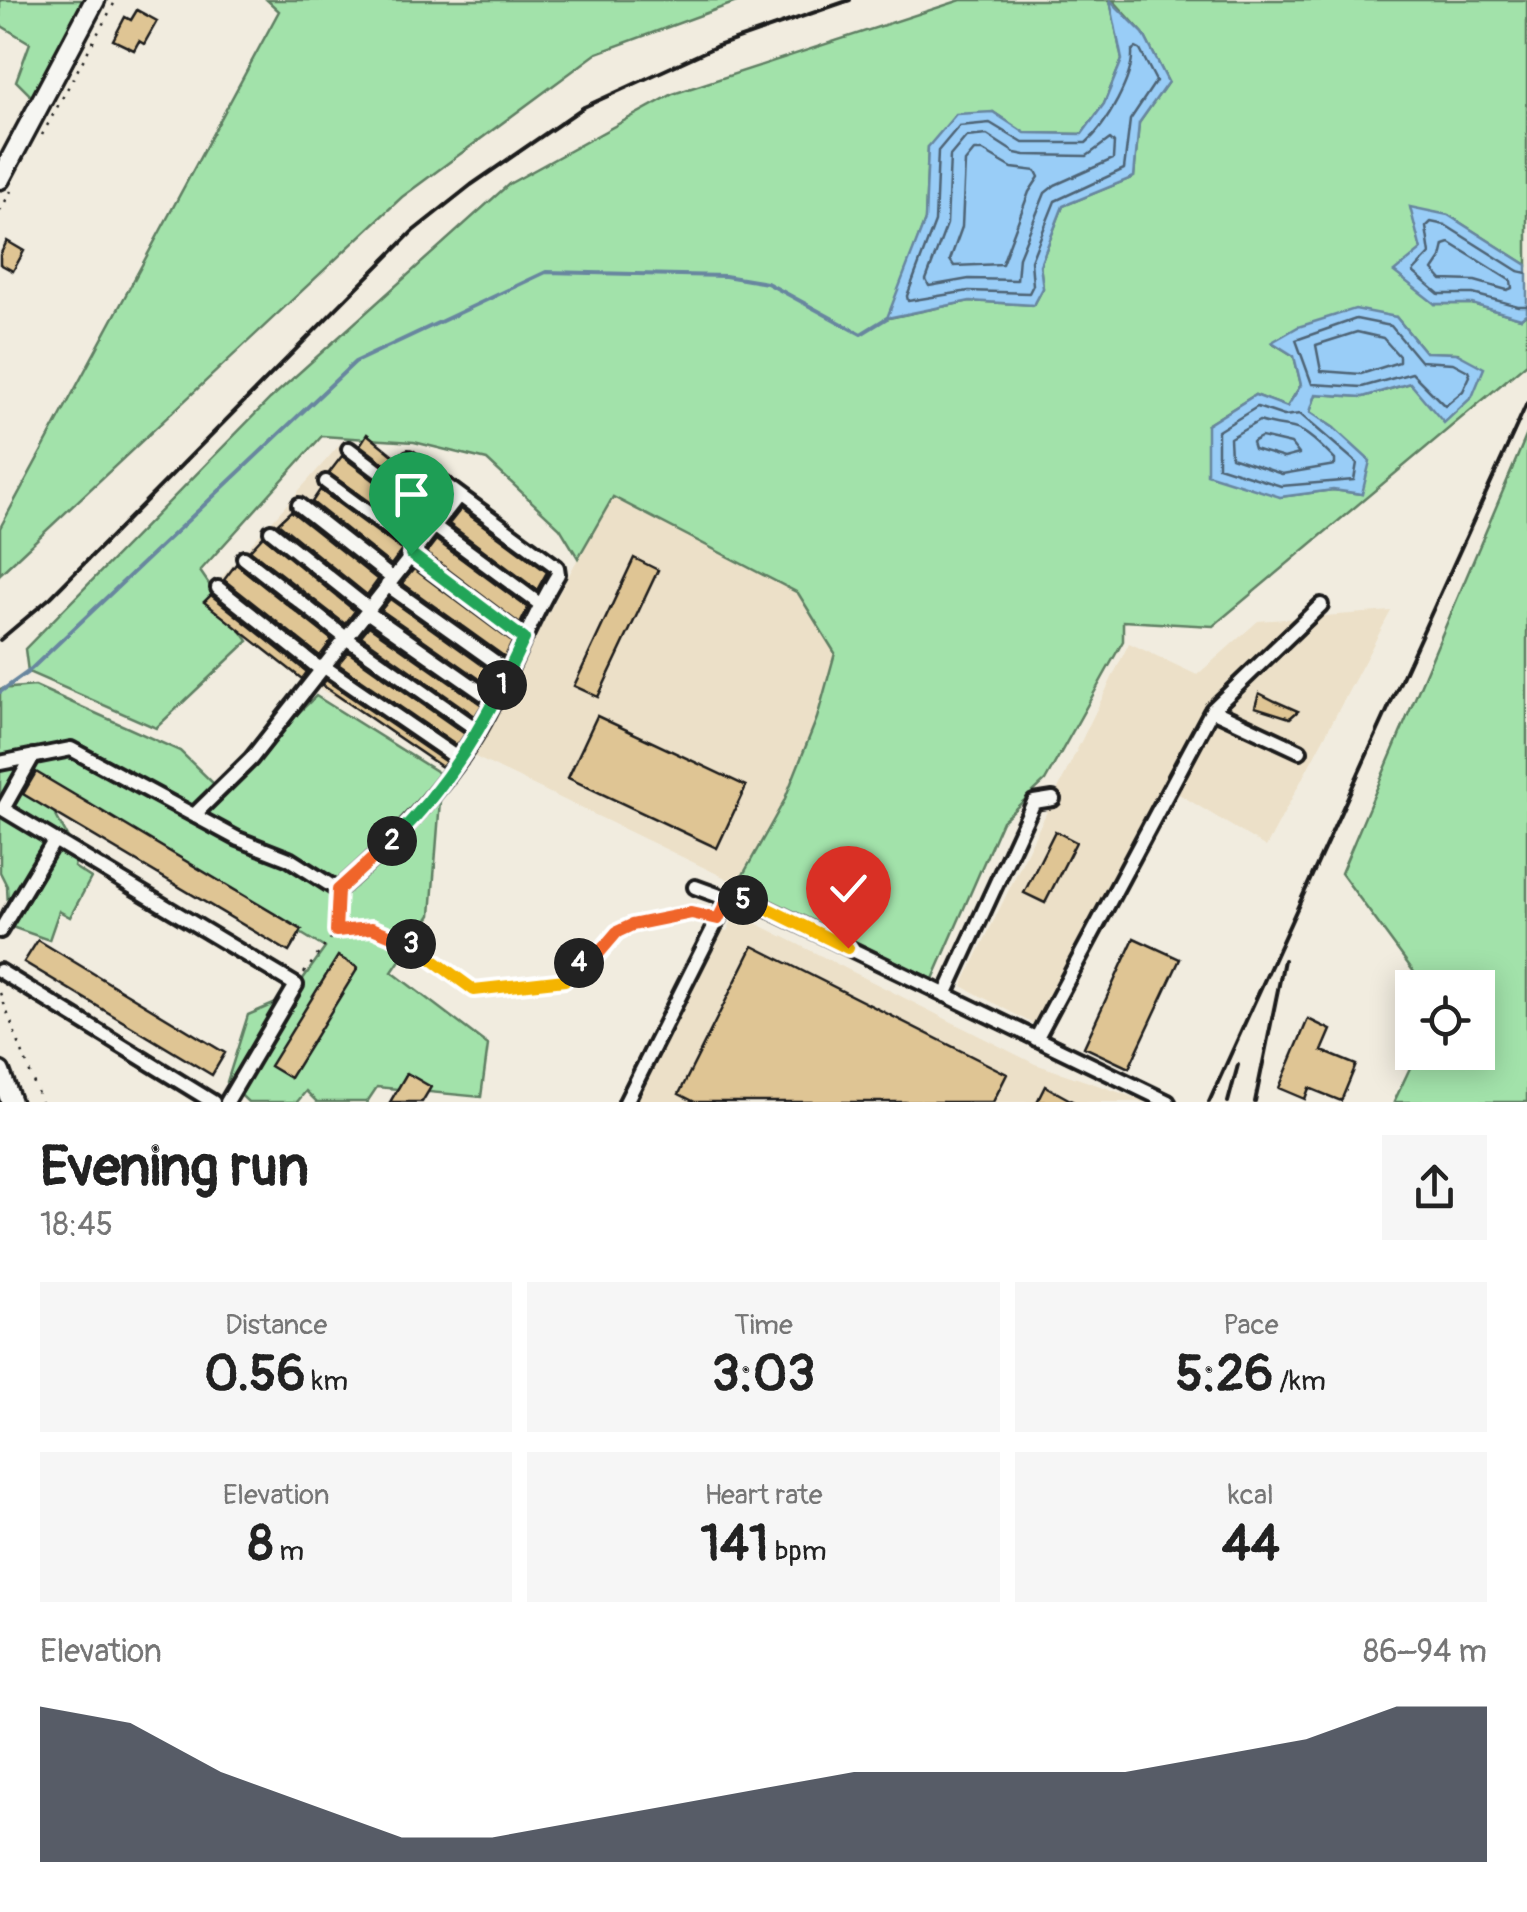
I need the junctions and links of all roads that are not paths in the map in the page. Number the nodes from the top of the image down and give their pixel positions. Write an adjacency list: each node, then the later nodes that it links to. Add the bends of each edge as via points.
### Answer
1 (96, 0): 2 (highway)
2 (9, 179)
3 (349, 450): 8 (lane)
4 (409, 458): 6 (lane)
5 (326, 482): 10 (lane)
6 (459, 495): 8 (lane); 14 (lane, via 557,567)
7 (299, 506): 12 (lane)
8 (437, 522): 10 (lane); 14 (lane)
9 (271, 532): 16 (lane)
10 (414, 551): 12 (lane); 18 (lane)
11 (244, 558): 17 (lane)
12 (390, 581): 16 (lane); 20 (lane)
13 (218, 588): 19 (lane)
14 (541, 605): 18 (lane)
15 (1320, 605): 22 (lane)
16 (368, 610): 17 (lane); 21 (lane)
17 (346, 638): 19 (lane); 23 (lane)
18 (524, 639): 20 (lane)
19 (322, 668): 26 (lane); 29 (lane, via 251,759)
20 (508, 671): 21 (lane)
21 (494, 701): 23 (lane)
22 (1212, 710): 24 (lane); 36 (lane)
23 (478, 731): 26 (lane)
24 (1300, 750)
25 (33, 756): 27 (lane); 29 (lane, via 71,749); 30 (lane, via 3,809)
26 (460, 760): 29 (lane, via 425,808 338,890)
27 (0, 763)
28 (1052, 800): 35 (lane, via 1034,802)
29 (194, 815)
30 (54, 840): 33 (lane); 40 (lane, via 296,985)
31 (695, 887): 32 (lane)
32 (728, 899): 35 (lane, via 752,901); 41 (lane)
33 (0, 931)
34 (0, 970): 39 (lane)
35 (945, 994): 36 (lane)
36 (1036, 1038): 42 (lane)
37 (0, 1072): 38 (highway)
38 (11, 1102)
39 (213, 1102)
40 (227, 1102)
41 (626, 1102)
42 (1168, 1102)

